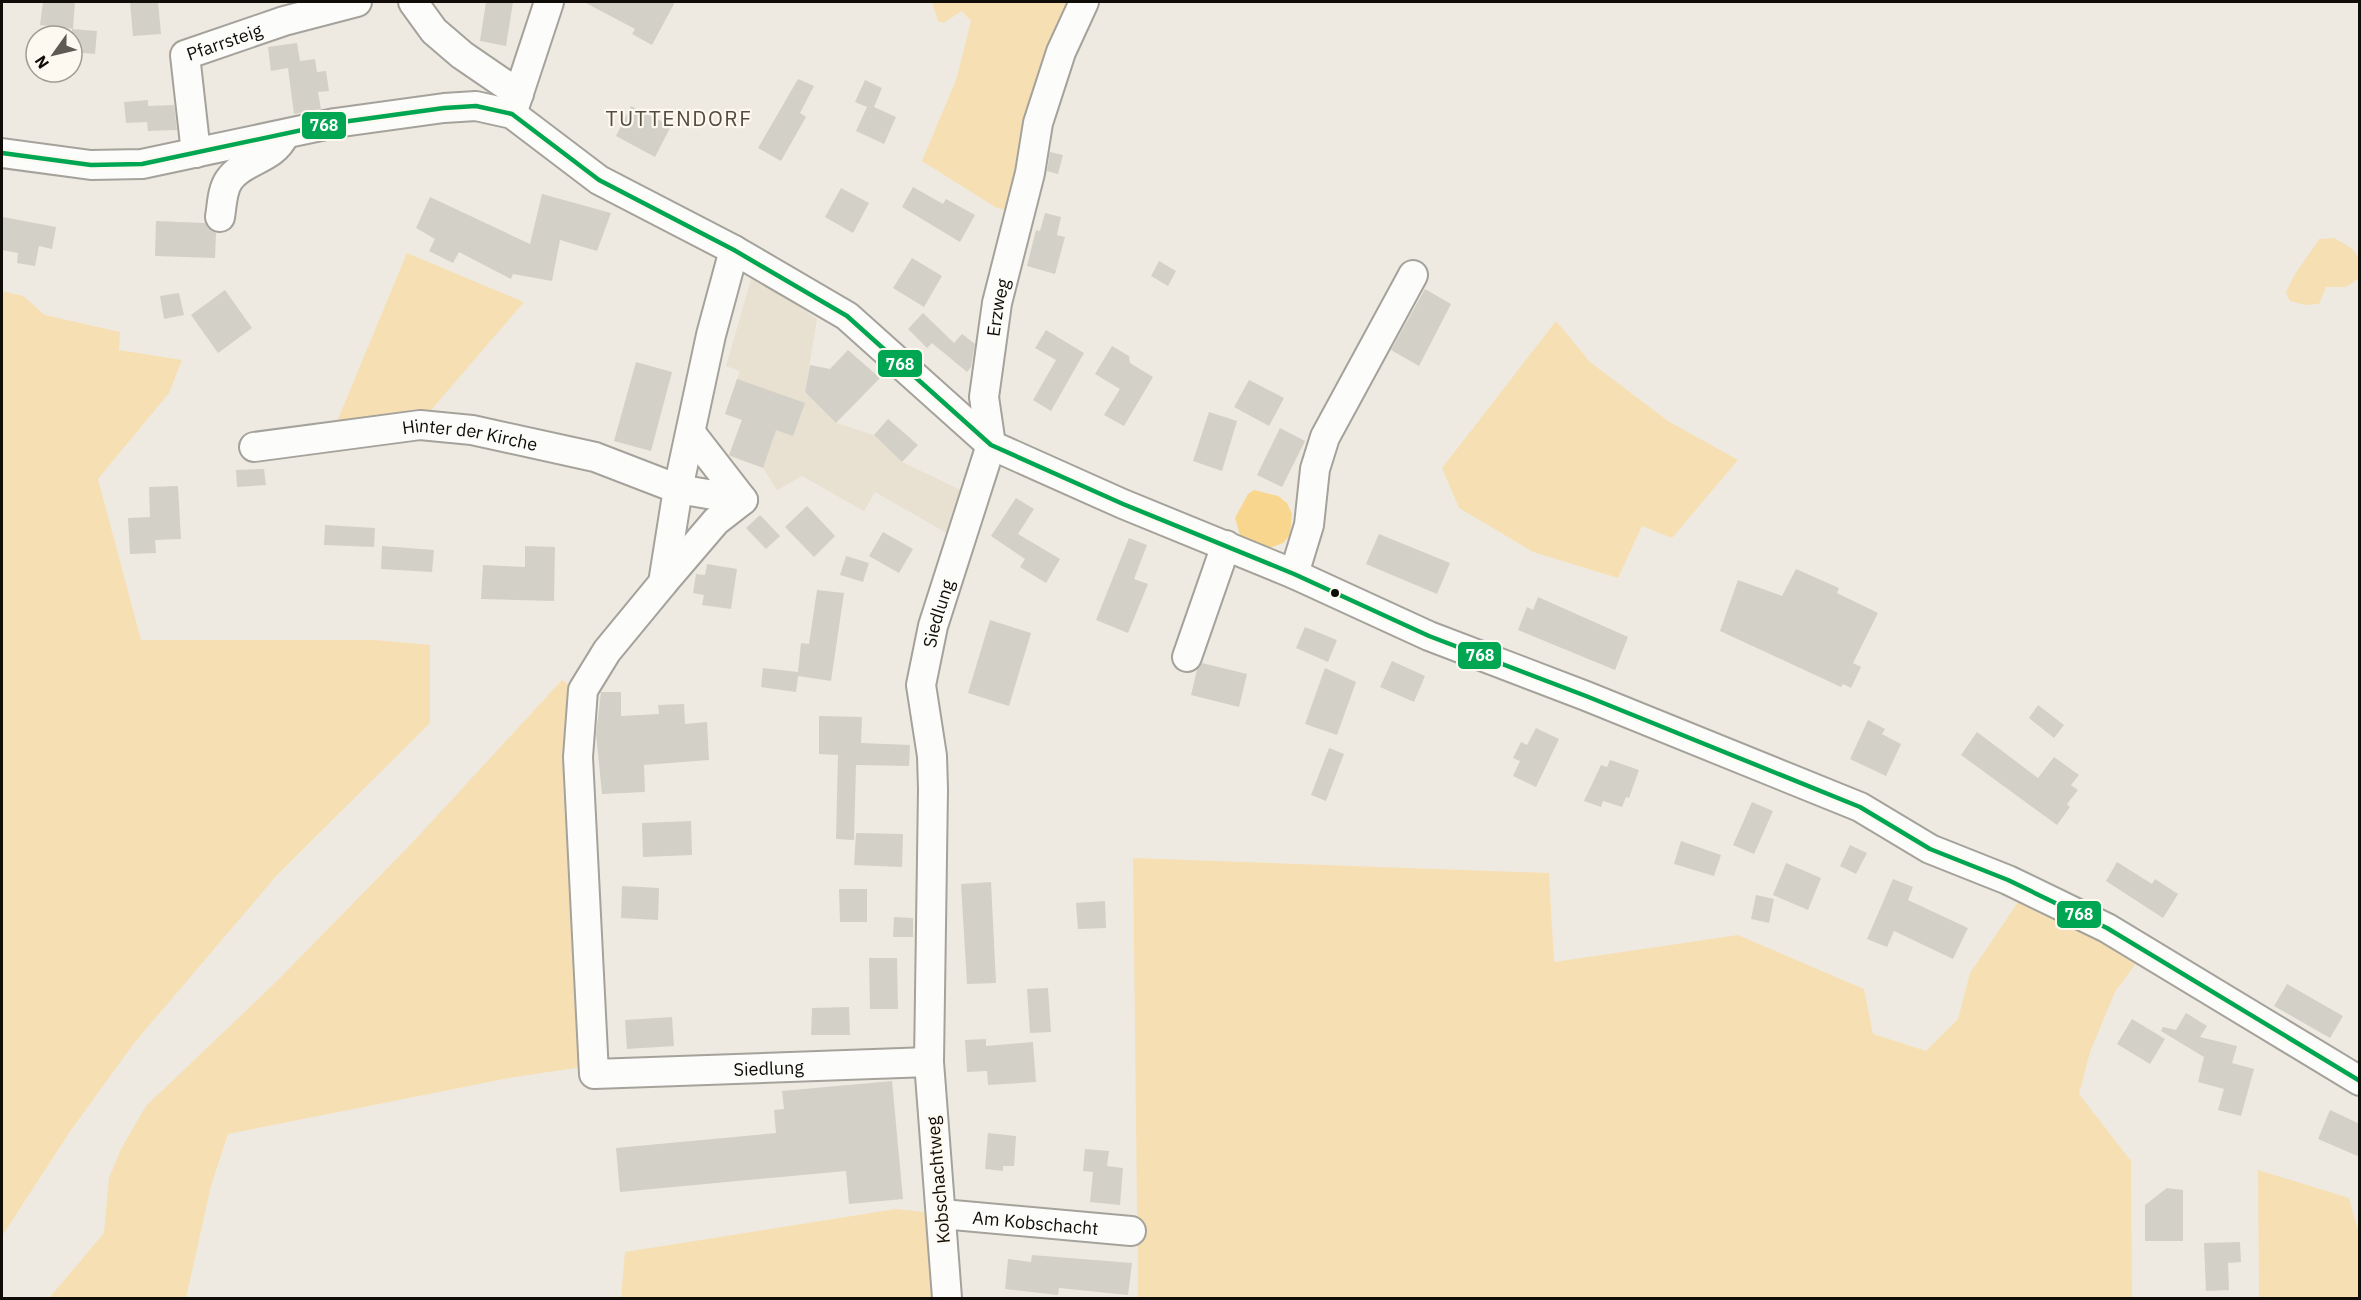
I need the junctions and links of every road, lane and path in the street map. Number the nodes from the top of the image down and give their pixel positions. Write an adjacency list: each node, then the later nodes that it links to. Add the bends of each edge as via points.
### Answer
1 (357, 2): 8 (street, Pfarrsteig, via 284,21 185,55)
2 (413, 2): 5 (street, via 434,31)
3 (549, 2): 5 (street)
4 (1084, 2): 13 (street, Erzweg, via 1061,52 1038,123 1030,173 997,303 984,397)
5 (516, 104): 6 (street, via 444,108); 10 (street, via 599,180)
6 (284, 134): 8 (street); 9 (street, via 272,153 229,180)
7 (2, 153): 8 (street, via 91,165 142,164)
8 (196, 153)
9 (220, 217)
10 (734, 250): 12 (street); 13 (street, via 847,316)
11 (1413, 274): 18 (street, via 1325,437 1315,469 1309,525)
12 (691, 433): 15 (street); 16 (street)
13 (991, 445): 17 (street, via 1123,504); 21 (street, Siedlung, via 933,626 921,685 933,789)
14 (255, 447): 15 (street, Hinter der Kirche, via 420,425 472,430 595,457)
15 (678, 489): 16 (street); 19 (street)
16 (743, 500): 19 (street, via 716,521)
17 (1226, 544): 18 (street); 20 (street)
18 (1294, 574): 22 (street, via 1428,636 1860,807 1930,849 2008,880 2107,928)
19 (663, 583): 21 (street, Siedlung, via 607,651 583,690 578,757 594,1074)
20 (1187, 657)
21 (929, 1062): 23 (street, Kobschachtweg)
22 (2360, 1081)
23 (942, 1214): 24 (street, Am Kobschacht); 25 (street, Kobschachtweg)
24 (1131, 1231)
25 (947, 1299)

